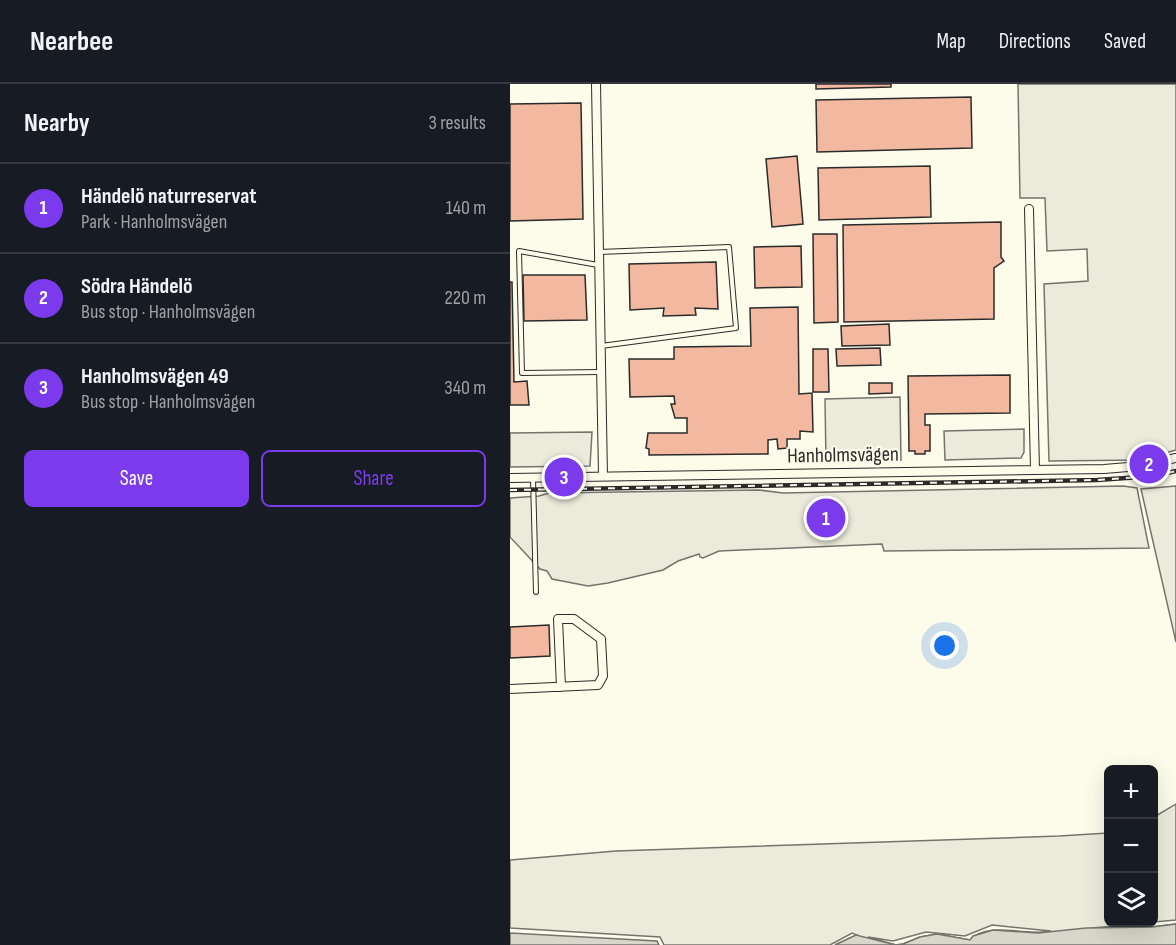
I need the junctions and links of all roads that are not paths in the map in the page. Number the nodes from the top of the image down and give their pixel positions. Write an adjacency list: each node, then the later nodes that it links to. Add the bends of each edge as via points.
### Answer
1 (596, 84): 3 (street)
2 (1029, 209): 8 (street)
3 (599, 252): 4 (street); 5 (lane, via 729,248 736,328)
4 (599, 265): 5 (street); 6 (lane, via 519,251 522,373)
5 (601, 346): 6 (street)
6 (601, 372): 9 (street)
7 (1176, 458): 8 (street, Hanholmsvägen, via 1131,467)
8 (1035, 470): 9 (street, Hanholmsvägen)
9 (603, 476): 10 (street, Hanholmsvägen)
10 (533, 477): 11 (street, Hanholmsvägen); 12 (lane)
11 (510, 478)
12 (536, 592)
13 (561, 687): 13 (street, via 598,685 603,676 600,639 574,619 558,619); 14 (street)
14 (510, 689)

